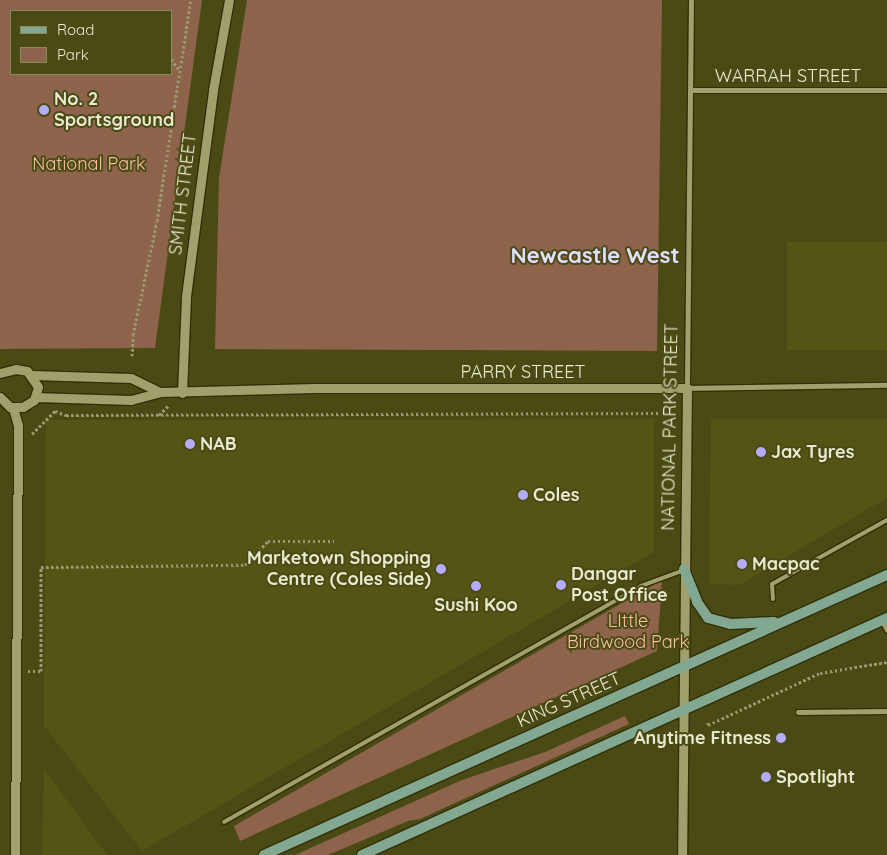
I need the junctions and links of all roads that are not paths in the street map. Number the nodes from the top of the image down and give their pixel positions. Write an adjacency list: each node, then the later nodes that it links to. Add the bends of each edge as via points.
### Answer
1 (229, 0): 11 (street, SMITH STREET, via 213,90 186,296)
2 (691, 0): 3 (street, NATIONAL PARK STREET)
3 (690, 90): 4 (street, WARRAH STREET); 9 (street, NATIONAL PARK STREET)
4 (887, 90)
5 (3, 373): 6 (street, PARRY STREET, via 16,369); 7 (street, PARRY STREET)
6 (32, 375): 10 (street, PARRY STREET, via 131,378); 13 (street, via 38,387)
7 (0, 380)
8 (887, 385): 9 (street, PARRY STREET)
9 (687, 388): 11 (street, PARRY STREET, via 315,388); 16 (street, NATIONAL PARK STREET)
10 (160, 392): 11 (street, PARRY STREET); 13 (street, PARRY STREET, via 131,400)
11 (182, 393)
12 (0, 397): 14 (street)
13 (35, 397): 14 (street, PARRY STREET, via 26,406)
14 (13, 408): 27 (street, via 18,425)
15 (887, 520): 18 (lane, via 772,584)
16 (684, 569): 20 (main road, via 697,602 708,618 748,625); 22 (street, NATIONAL PARK STREET); 26 (lane, via 641,586)
17 (887, 575): 20 (main road, KING STREET)
18 (773, 599)
19 (885, 619): 21 (street); 23 (main road)
20 (783, 621): 22 (main road, KING STREET)
21 (887, 630)
22 (684, 667): 23 (street, NATIONAL PARK STREET); 28 (main road, KING STREET)
23 (683, 712): 29 (main road); 30 (street, NATIONAL PARK STREET)
24 (798, 712): 25 (street)
25 (887, 712)
26 (224, 822)
27 (15, 855)
28 (264, 855)
29 (362, 855)
30 (682, 855)

